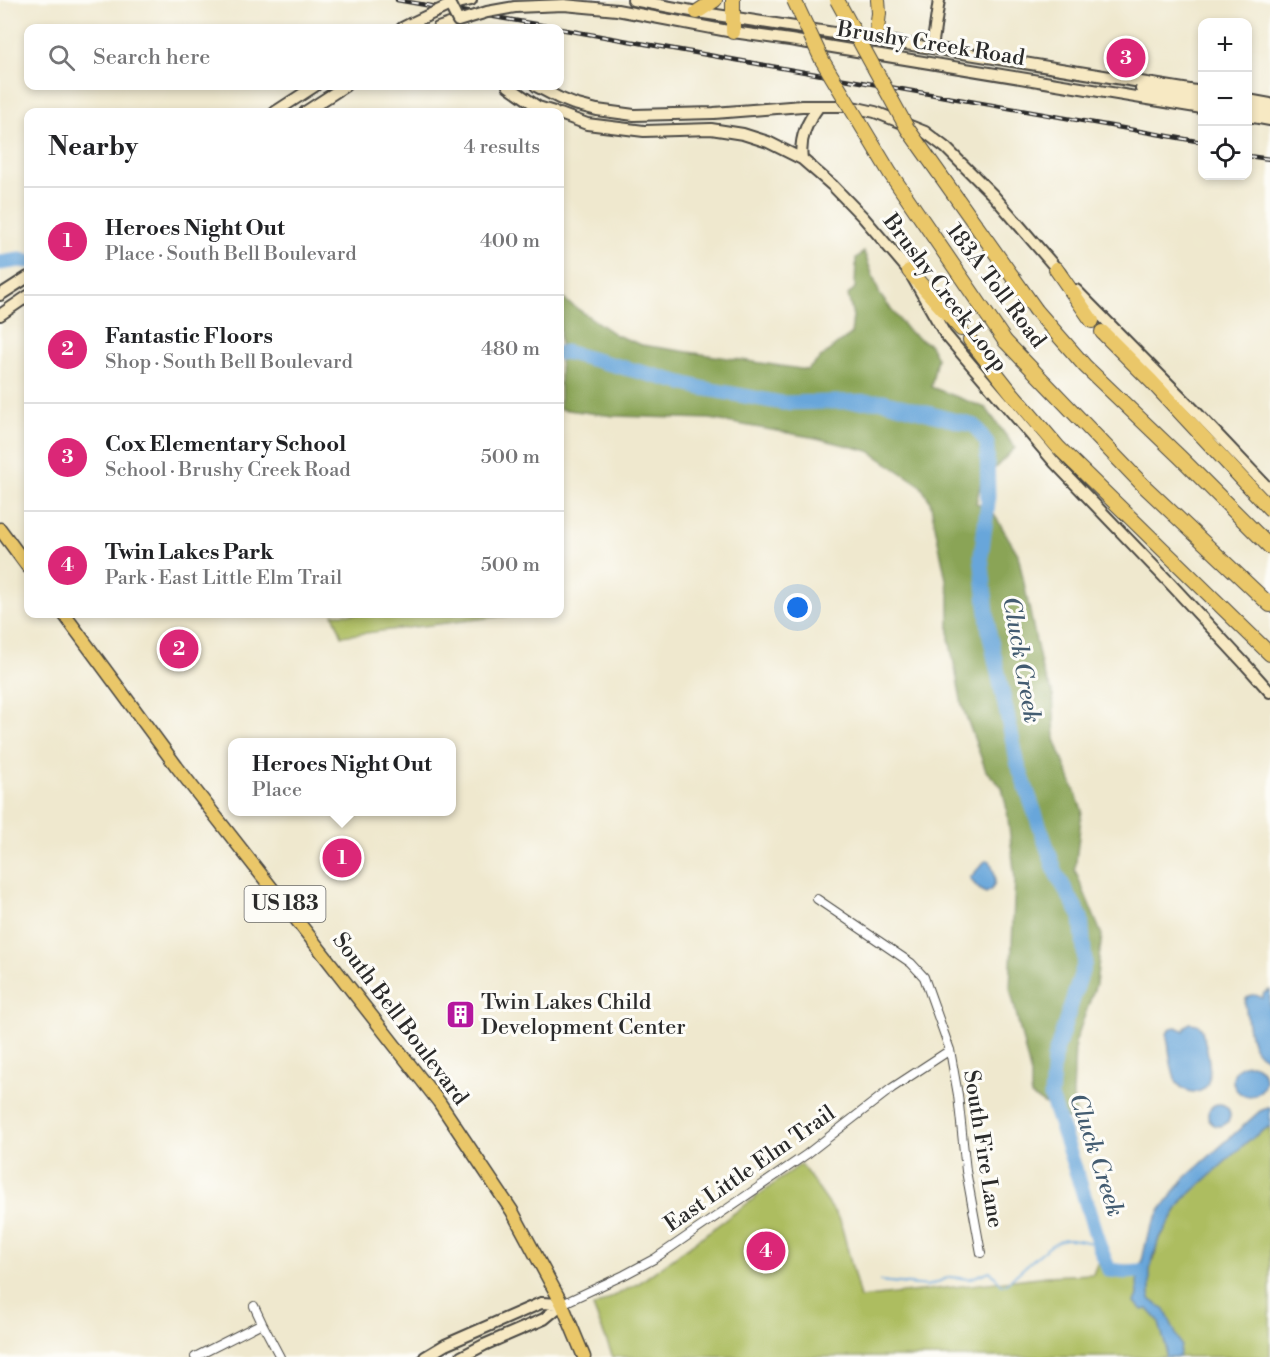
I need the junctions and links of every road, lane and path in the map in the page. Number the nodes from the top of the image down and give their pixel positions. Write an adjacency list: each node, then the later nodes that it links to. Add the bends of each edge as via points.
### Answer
1 (471, 0): 9 (main road)
2 (633, 0): 10 (main road, Brushy Creek Road)
3 (715, 0): 10 (highway)
4 (733, 0): 14 (highway)
5 (794, 0): 52 (highway, 183A Toll Road, bridge, via 822,60 890,173 1005,340 1144,486)
6 (837, 0): 50 (highway, 183A Toll Road, bridge, via 907,128 1036,310 1085,366)
7 (878, 0): 15 (highway)
8 (939, 0): 17 (main road)
9 (448, 3): 11 (main road, bridge); 12 (main road, bridge)
10 (697, 12): 14 (main road, Brushy Creek Road)
11 (410, 24)
12 (461, 24)
13 (466, 24): 14 (main road, Brushy Creek Road, bridge, via 488,12 564,5)
14 (734, 25): 15 (main road, Brushy Creek Road); 16 (main road, Brushy Creek Road)
15 (876, 43): 16 (main road); 17 (main road, Brushy Creek Road)
16 (816, 44): 18 (main road, Brushy Creek Road)
17 (932, 48): 18 (main road); 24 (main road, Brushy Creek Road)
18 (951, 67): 19 (main road, Brushy Creek Road)
19 (1070, 86): 25 (main road, via 1097,81); 29 (main road, Brushy Creek Road)
20 (309, 90): 30 (main road)
21 (339, 90): 31 (main road)
22 (514, 90): 32 (main road)
23 (544, 90): 28 (main road, via 574,104 634,114)
24 (1198, 91)
25 (1198, 99)
26 (1252, 101): 27 (main road)
27 (1270, 104)
28 (819, 106): 38 (main road, via 805,129 800,148); 39 (main road, via 848,106 875,112 925,132 993,195)
29 (1198, 107)
30 (281, 108)
31 (310, 108)
32 (541, 108)
33 (1252, 109): 34 (main road)
34 (1270, 112)
35 (564, 115): 38 (main road, Brushy Creek Loop, via 587,124 644,130 711,129 742,134)
36 (1252, 117): 37 (main road)
37 (1270, 120)
38 (802, 159): 40 (main road, Brushy Creek Loop, via 863,217)
39 (1056, 269): 45 (highway); 47 (main road)
40 (909, 272): 54 (highway, via 966,334 1058,447); 55 (main road, Brushy Creek Loop, via 945,334 1054,463)
41 (24, 279): 42 (main road)
42 (0, 295)
43 (24, 299): 44 (main road)
44 (0, 315)
45 (1092, 321)
46 (1102, 332): 48 (highway)
47 (1270, 490)
48 (1270, 509)
49 (0, 529): 51 (main road)
50 (1270, 547)
51 (24, 562)
52 (1270, 606)
53 (67, 618): 59 (main road, South Bell Boulevard / US 183, via 439,1102 512,1211)
54 (1270, 654)
55 (1270, 692)
56 (817, 899): 57 (street, South Fire Lane, via 911,963 924,977)
57 (950, 1050): 58 (street, South Fire Lane); 59 (street, East Little Elm Trail, via 654,1259)
58 (981, 1253)
59 (562, 1304): 64 (main road, via 541,1303); 65 (main road, via 544,1319); 66 (main road, South Bell Boulevard / US 183)
60 (254, 1306): 61 (street)
61 (262, 1323): 62 (street); 63 (street)
62 (195, 1357)
63 (280, 1357)
64 (425, 1357)
65 (461, 1357)
66 (584, 1357)

